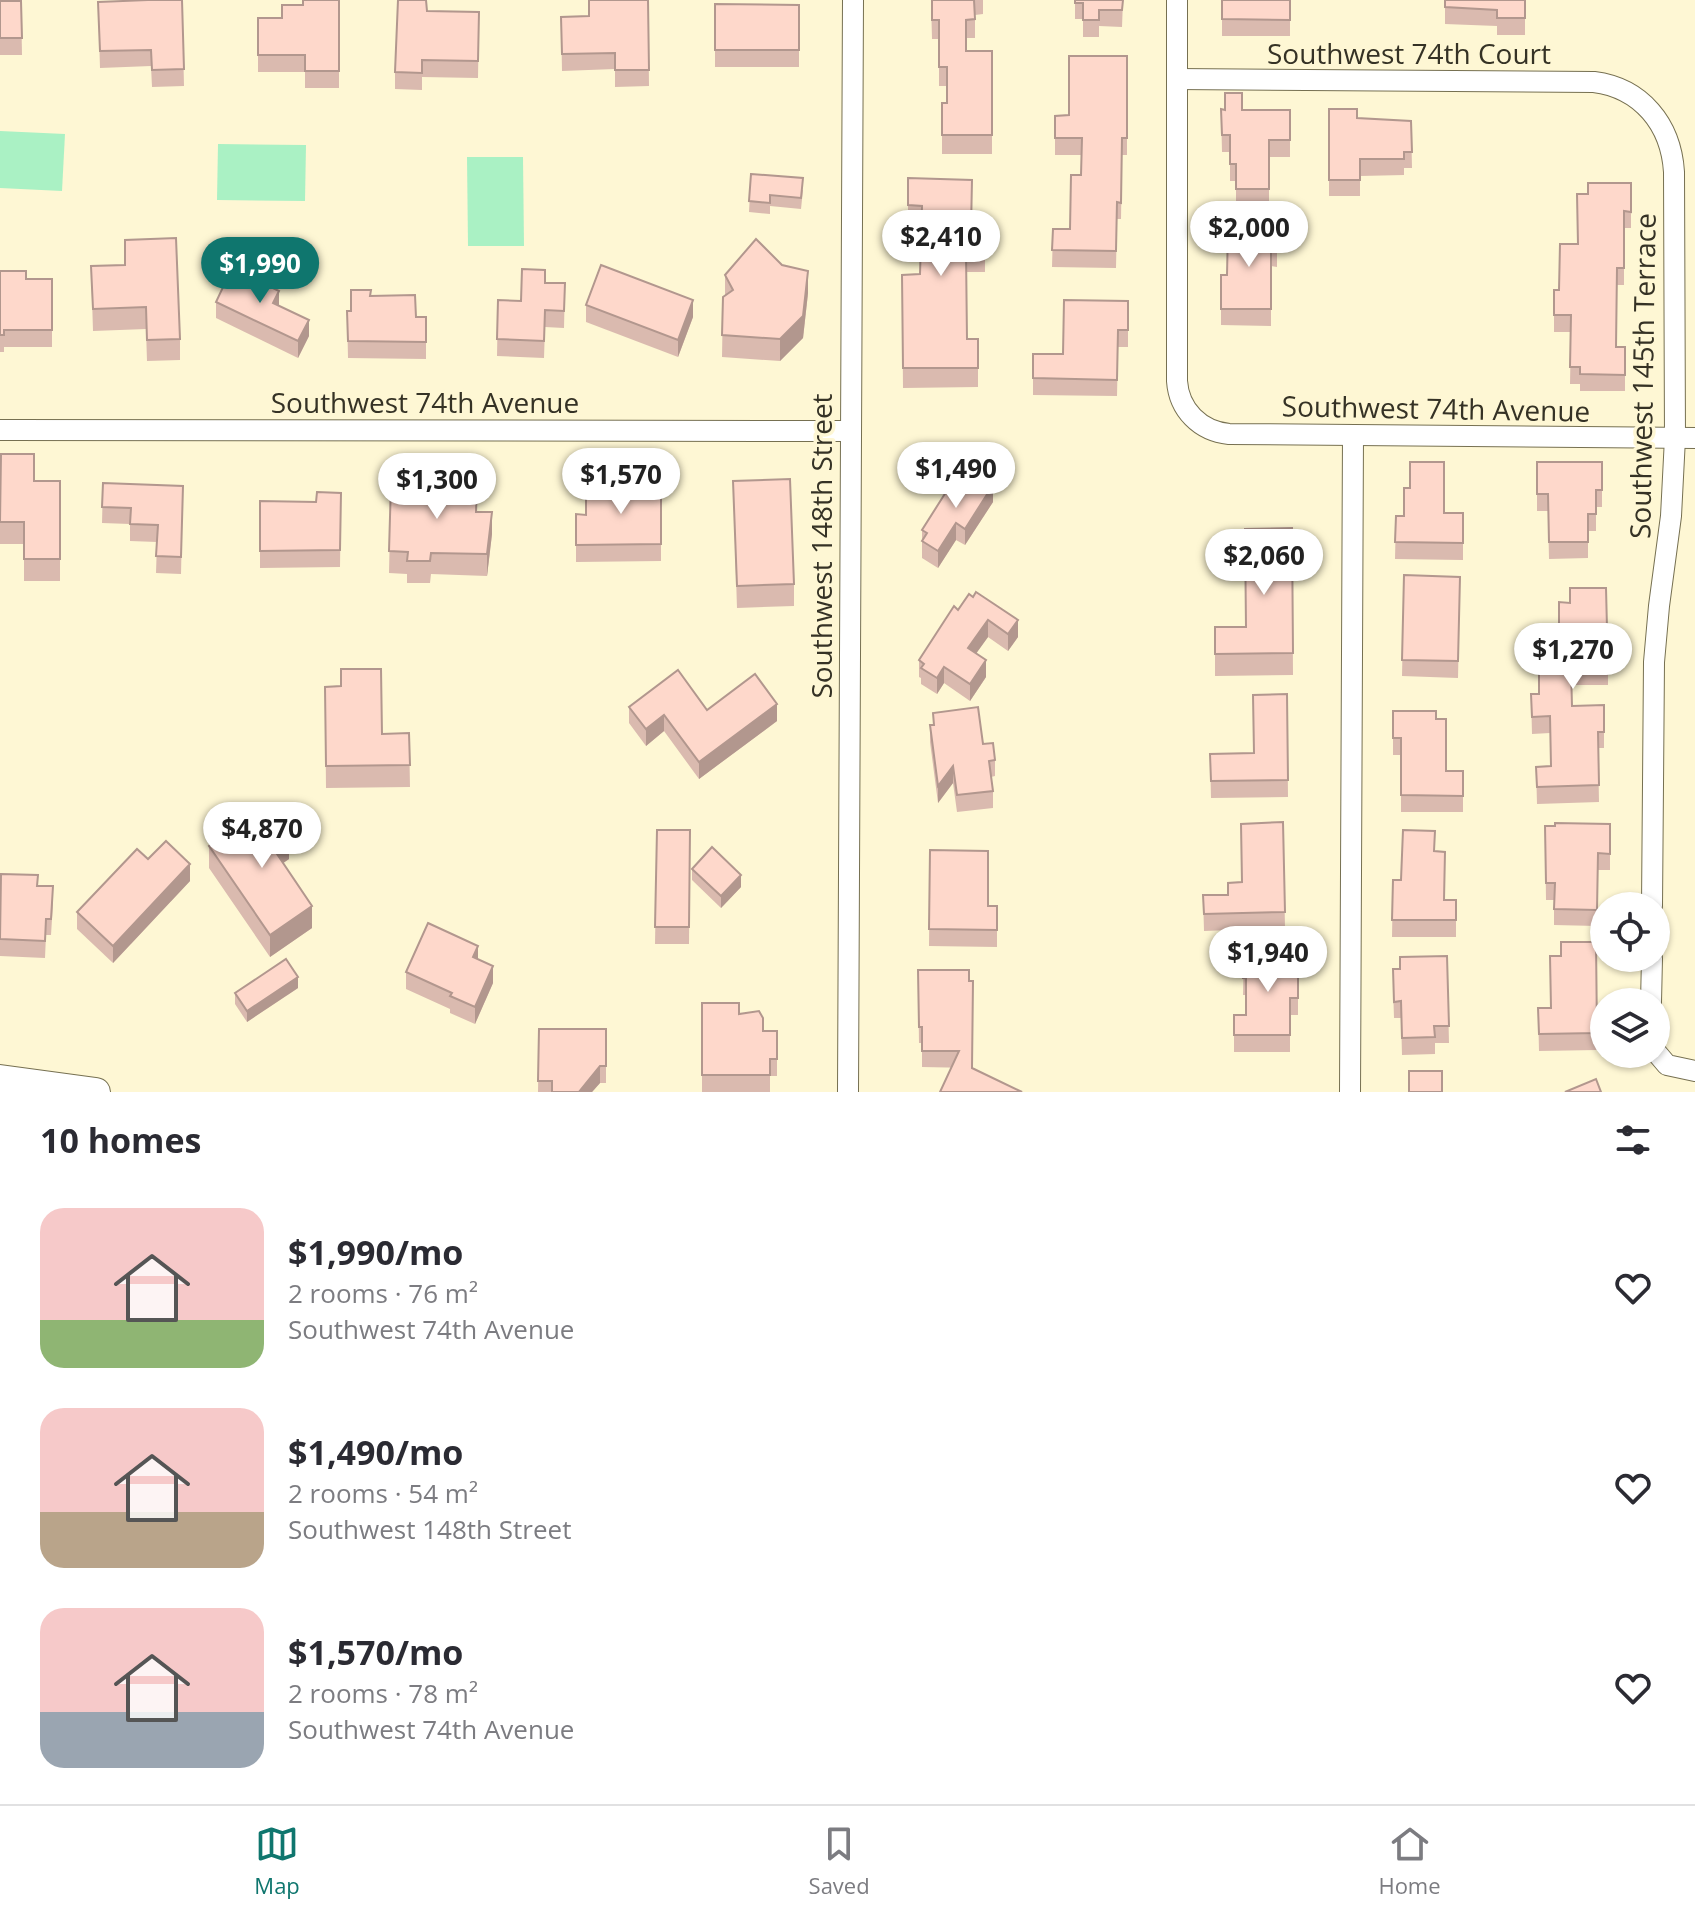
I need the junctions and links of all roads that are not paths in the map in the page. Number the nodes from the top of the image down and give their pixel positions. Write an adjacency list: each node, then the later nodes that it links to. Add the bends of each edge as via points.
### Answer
1 (853, 0): 6 (street, Southwest 148th Street)
2 (1177, 0): 3 (street)
3 (1177, 79): 4 (street, Southwest 74th Court, via 1584,81 1613,85); 7 (street, Southwest 74th Avenue, via 1177,374 1185,408 1202,425 1223,433)
4 (1637, 97): 8 (street, Southwest 145th Terrace, via 1658,121 1673,160)
5 (0, 430): 6 (street, Southwest 74th Avenue)
6 (849, 431): 14 (street, Southwest 148th Street)
7 (1353, 435): 8 (street, Southwest 74th Avenue); 15 (street)
8 (1685, 438): 9 (street, Southwest 145th Terrace, via 1654,662)
9 (1652, 892)
10 (1670, 1066): 11 (street)
11 (1695, 1071)
12 (0, 1079): 13 (main road)
13 (96, 1092)
14 (848, 1092)
15 (1350, 1092)

